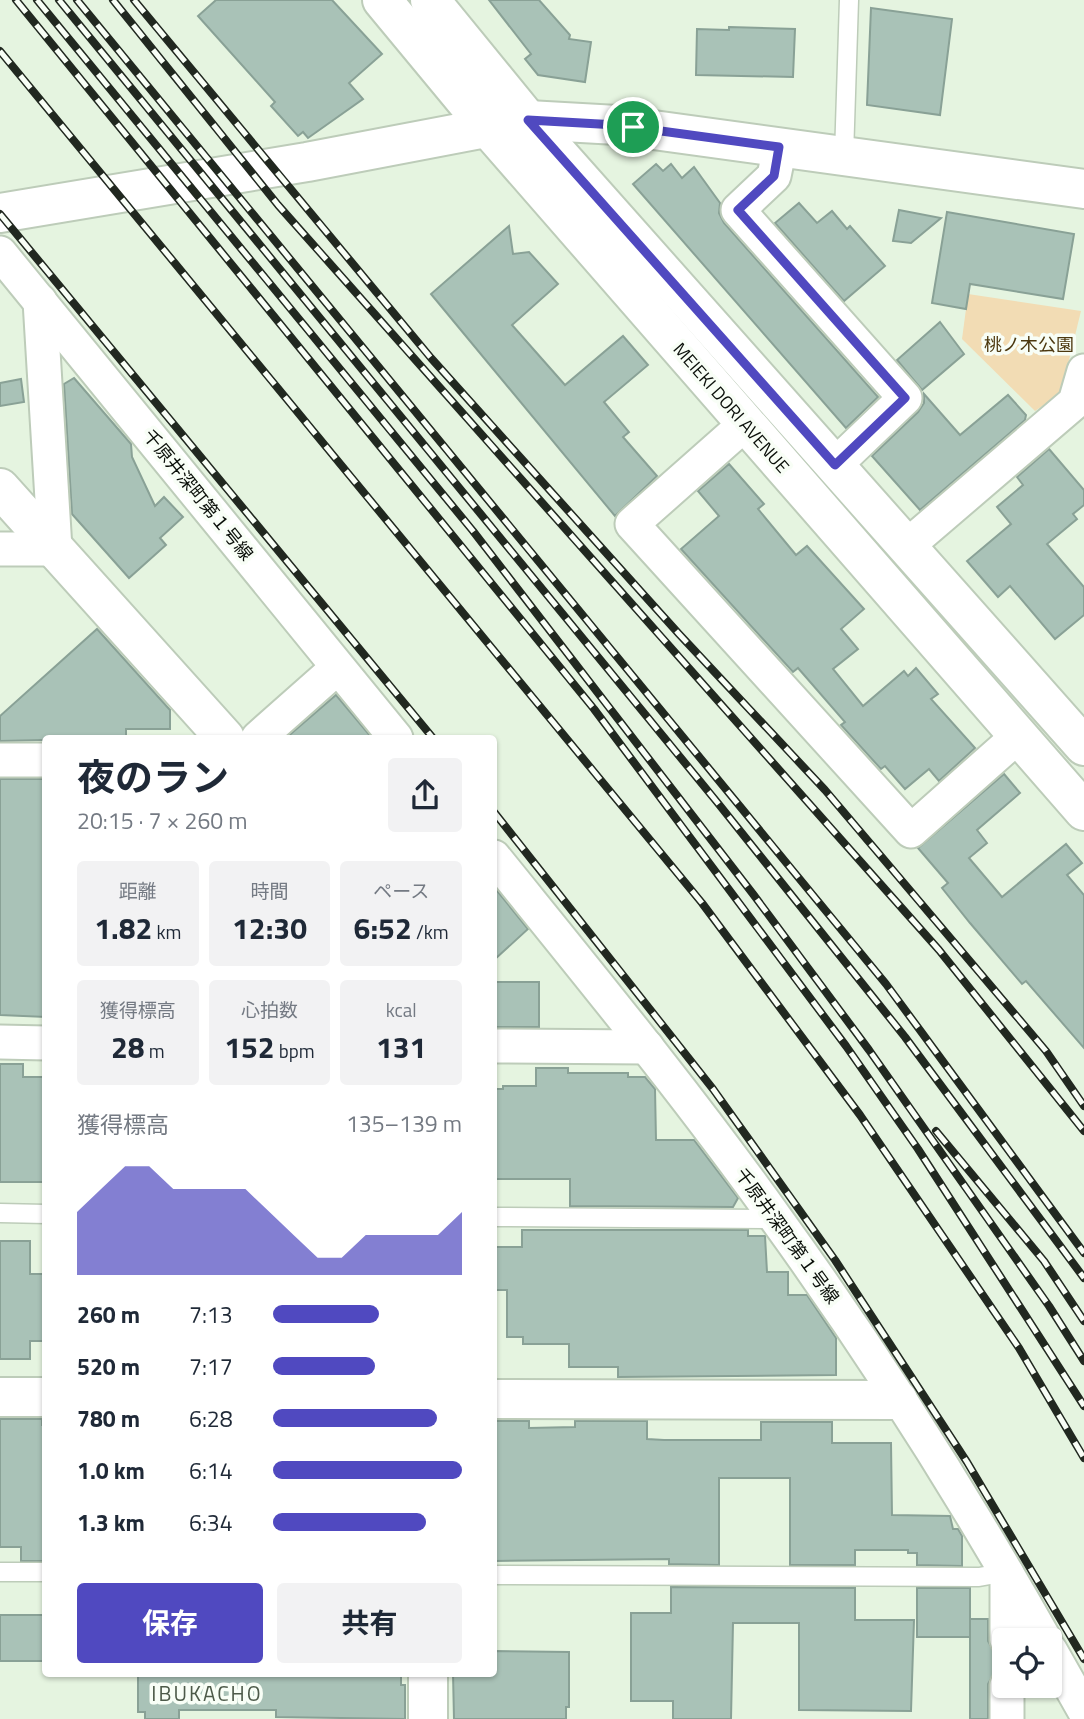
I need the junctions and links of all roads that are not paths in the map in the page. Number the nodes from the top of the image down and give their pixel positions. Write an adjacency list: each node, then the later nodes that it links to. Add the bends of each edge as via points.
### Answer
1 (382, 0): 5 (street, MEIEKI DORI AVENUE)
2 (430, 0): 4 (street)
3 (849, 0): 7 (lane)
4 (528, 120): 5 (street); 6 (street, via 617,125); 14 (street)
5 (488, 128): 9 (street); 13 (street, MEIEKI DORI AVENUE)
6 (779, 147): 7 (street); 14 (street, via 774,176 738,210 905,398)
7 (844, 156): 8 (street)
8 (1084, 189)
9 (0, 213)
10 (0, 253): 11 (street, 千原井深町第１号線)
11 (40, 301): 18 (street); 19 (street, 千原井深町第１号線)
12 (1084, 371): 16 (street, via 1075,402)
13 (745, 424): 23 (street, MEIEKI DORI AVENUE); 23 (street, via 632,524 911,831)
14 (835, 465): 16 (street)
15 (0, 488): 18 (street)
16 (907, 546): 24 (street)
17 (0, 549): 18 (street)
18 (55, 549): 20 (street)
19 (337, 668): 21 (street); 22 (street, 千原井深町第１号線)
20 (222, 735)
21 (261, 735)
22 (393, 735)
23 (1017, 737): 27 (street, MEIEKI DORI AVENUE)
24 (1084, 746)
25 (0, 760): 26 (street)
26 (42, 760)
27 (1084, 811)
28 (497, 862): 32 (street, 千原井深町第１号線)
29 (0, 1042): 30 (street)
30 (42, 1043)
31 (497, 1046): 32 (street)
32 (646, 1047): 36 (street, 千原井深町第１号線)
33 (0, 1213): 34 (lane)
34 (42, 1214)
35 (497, 1217): 36 (lane)
36 (777, 1219): 40 (street, 千原井深町第１号線)
37 (0, 1397): 38 (street)
38 (42, 1397)
39 (497, 1399): 40 (street)
40 (898, 1400): 43 (street, 千原井深町第１号線)
41 (0, 1572): 42 (lane)
42 (42, 1572)
43 (1007, 1572): 44 (lane, via 979,1577); 45 (street); 46 (street, 千原井深町第１号線)
44 (497, 1575)
45 (1007, 1628)
46 (1038, 1628)
47 (1062, 1671): 50 (street)
48 (428, 1677): 51 (street)
49 (1007, 1698): 52 (street)
50 (1084, 1710)
51 (428, 1719)
52 (1007, 1719)

